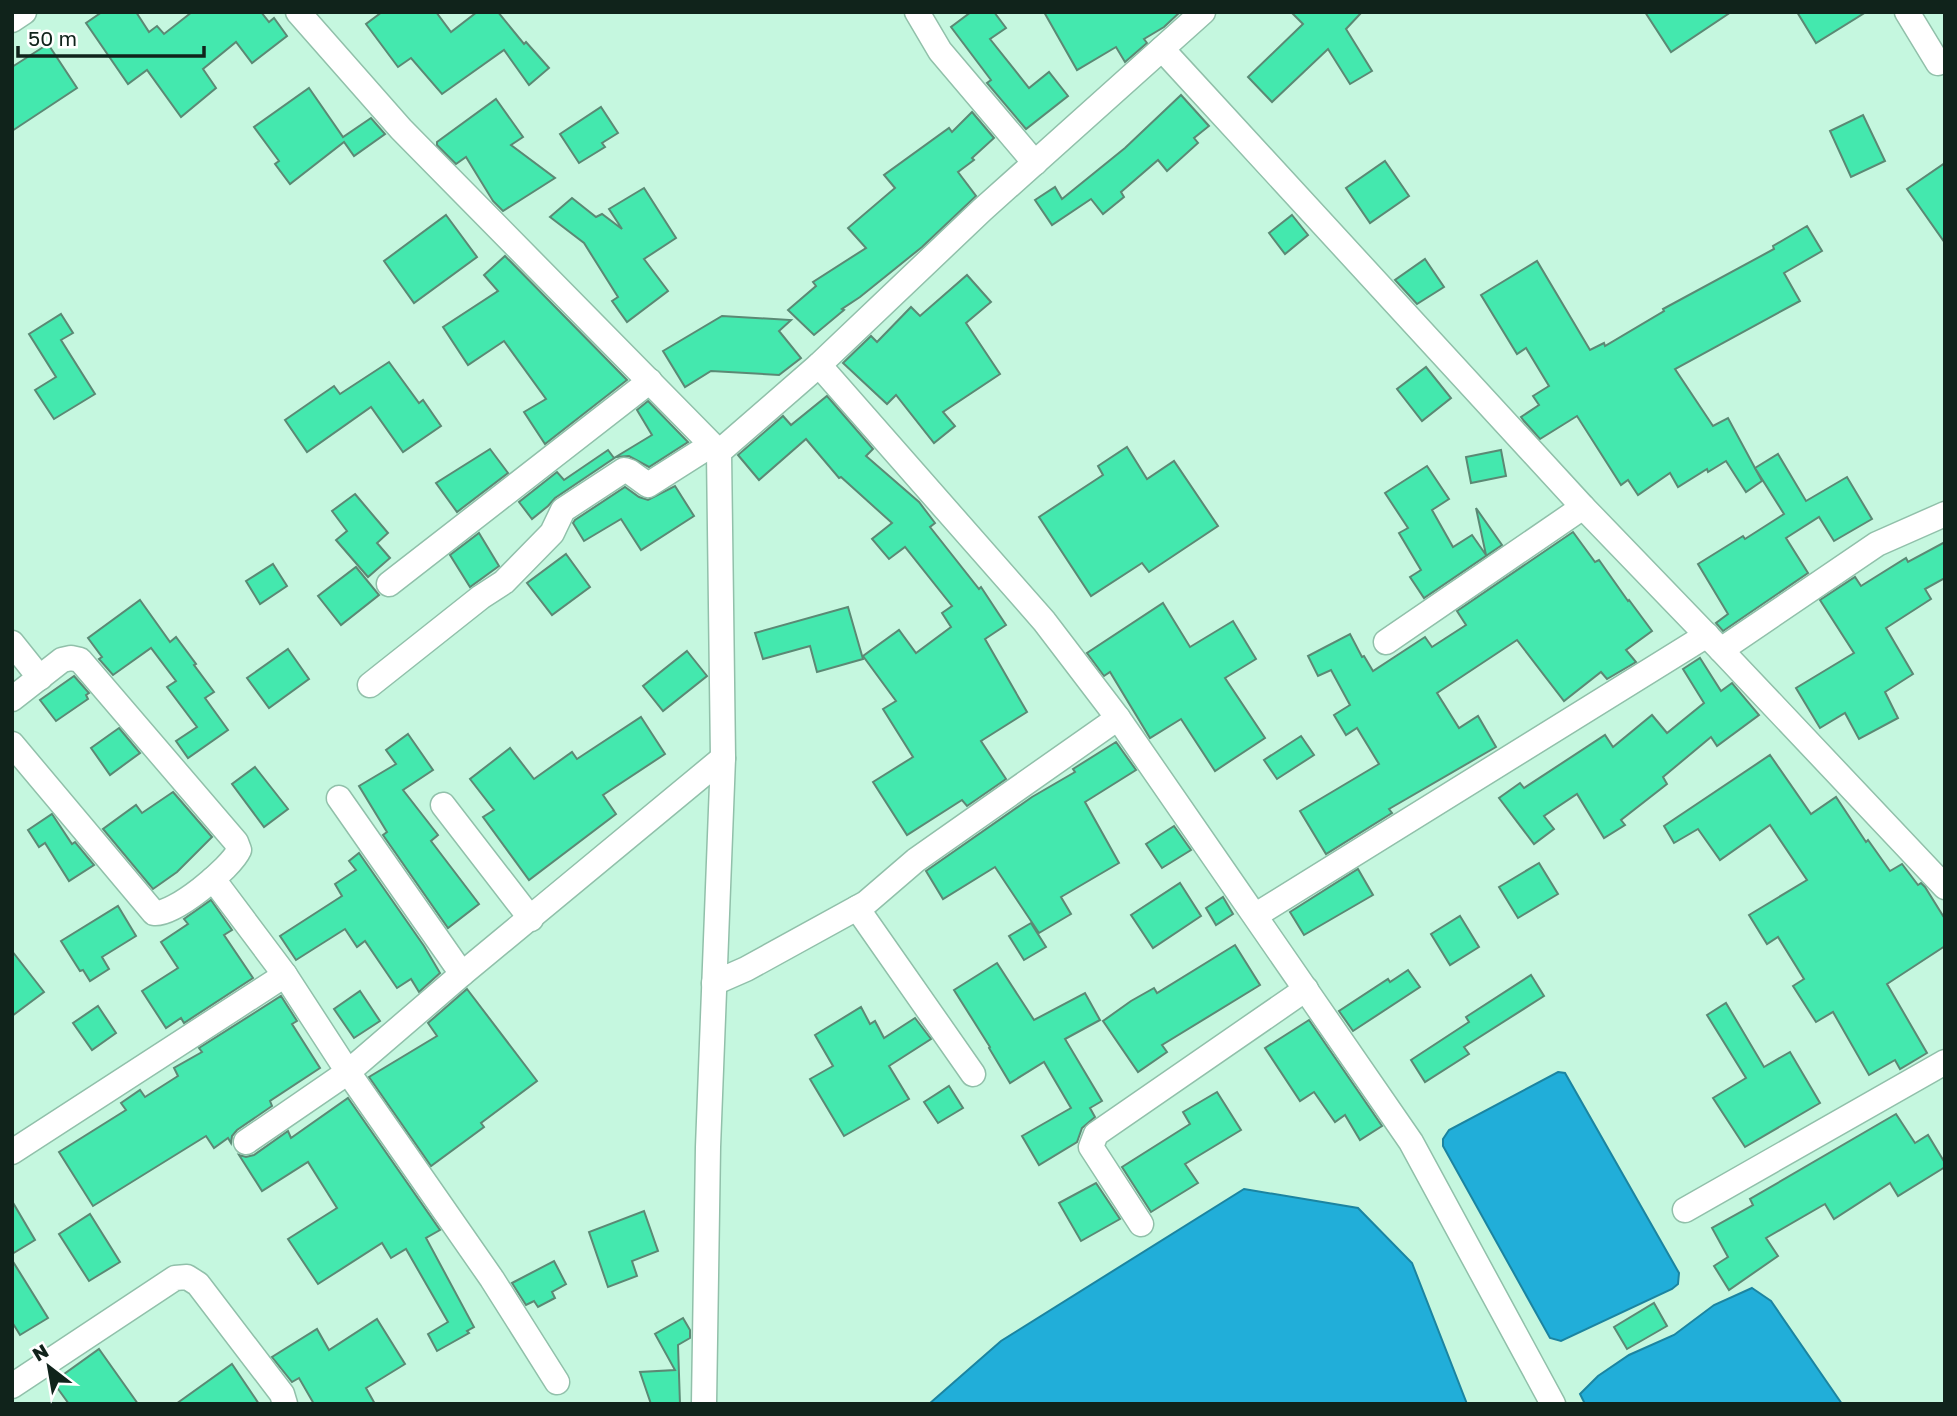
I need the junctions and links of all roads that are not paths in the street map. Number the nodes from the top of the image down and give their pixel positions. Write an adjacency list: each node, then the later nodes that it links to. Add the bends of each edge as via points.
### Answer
1 (24, 12): 6 (street)
2 (298, 12): 11 (street, via 401,129)
3 (917, 12): 9 (street, via 940,51)
4 (1907, 12): 8 (street)
5 (1195, 15): 7 (street)
6 (12, 20)
7 (1162, 49): 9 (street); 13 (street)
8 (1938, 63)
9 (1035, 163): 10 (street)
10 (819, 365): 12 (street); 22 (street, via 1044,621)
11 (650, 381): 12 (street); 15 (street)
12 (715, 448): 20 (street, via 648,485 624,470 563,510 552,533 504,582); 24 (street)
13 (1583, 507): 16 (street); 17 (street)
14 (1945, 514): 17 (street, via 1877,544)
15 (389, 584)
16 (1386, 642)
17 (1714, 642): 28 (street); 30 (street)
18 (12, 643): 19 (street)
19 (40, 678): 21 (street); 27 (street, via 62,660 80,660 236,842 235,858)
20 (370, 685)
21 (12, 699)
22 (1118, 718): 29 (street, via 916,860); 30 (street)
23 (12, 744): 27 (street, via 154,913 165,913)
24 (723, 758): 31 (street); 34 (street)
25 (339, 798): 32 (street)
26 (443, 805): 31 (street)
27 (213, 880): 33 (street)
28 (1945, 887)
29 (856, 908): 34 (street); 38 (street)
30 (1255, 915): 35 (street)
31 (531, 919): 32 (street)
32 (462, 974): 37 (street)
33 (285, 975): 37 (street); 40 (street)
34 (714, 983): 46 (street)
35 (1306, 989): 42 (street, via 1096,1134 1091,1147); 47 (street, via 1411,1142)
36 (1945, 1062): 41 (street)
37 (348, 1072): 39 (street); 43 (street, via 492,1279)
38 (973, 1074)
39 (246, 1142)
40 (12, 1152)
41 (1685, 1210)
42 (1141, 1224)
43 (557, 1382)
44 (12, 1386): 45 (street, via 175,1278 187,1277 198,1284)
45 (285, 1404)
46 (704, 1404)
47 (1553, 1404)

